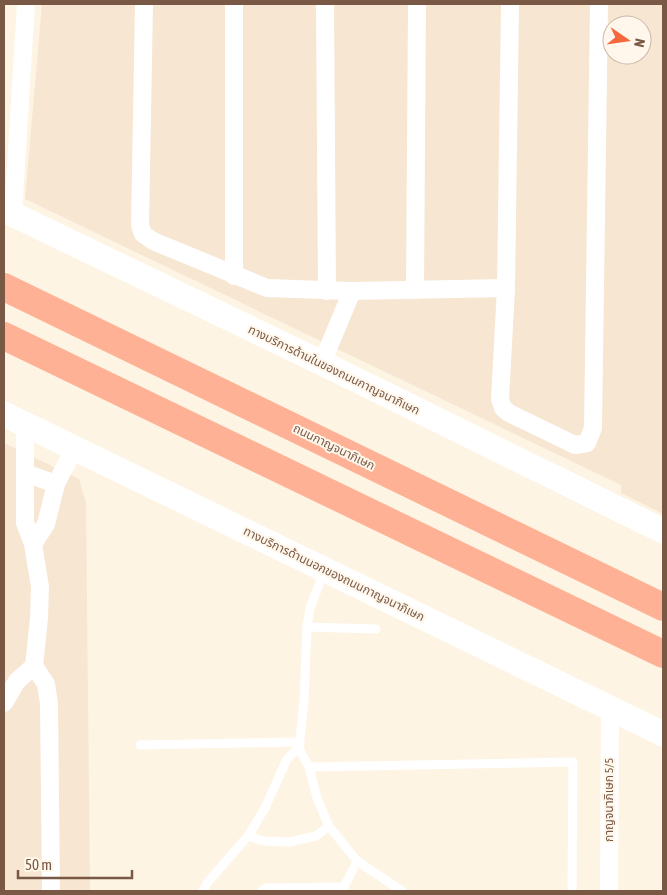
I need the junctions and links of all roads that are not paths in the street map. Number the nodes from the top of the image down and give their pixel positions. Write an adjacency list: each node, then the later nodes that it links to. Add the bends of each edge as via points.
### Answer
1 (26, 4): 8 (street)
2 (144, 4): 9 (street, via 140,225 143,234 153,241)
3 (234, 4): 9 (street)
4 (325, 4): 13 (street)
5 (417, 4): 12 (street)
6 (510, 4): 11 (street)
7 (600, 4): 11 (street, via 593,428 587,443 574,445 503,408 500,399)
8 (8, 212): 16 (main road, ทางบริการด้านในของถนนกาญจนาภิเษก)
9 (234, 276): 13 (street, via 267,288)
10 (4, 287): 24 (highway, ถนนกาญจนาภิเษก)
11 (506, 288): 12 (street)
12 (416, 290): 14 (street)
13 (327, 291): 14 (street)
14 (352, 291): 16 (street)
15 (4, 336): 27 (highway)
16 (322, 363): 21 (main road, ทางบริการด้านในของถนนกาญจนาภิเษก)
17 (15, 419): 18 (main road, ทางบริการด้านนอกของถนนกาญจนาภิเษก); 19 (street)
18 (74, 449): 20 (street); 23 (main road, ทางบริการด้านนอกของถนนกาญจนาภิเษก)
19 (25, 473): 20 (street); 22 (street, via 25,523)
20 (56, 484): 22 (street, via 46,524)
21 (662, 526)
22 (33, 544): 28 (street, via 40,587)
23 (325, 569): 25 (lane, via 310,608); 30 (main road, ทางบริการด้านนอกของถนนกาญจนาภิเษก)
24 (663, 607)
25 (307, 627): 26 (lane); 33 (lane)
26 (376, 629)
27 (663, 654)
28 (34, 666): 29 (street, via 17,681); 39 (street, via 46,684 49,703)
29 (4, 703)
30 (610, 708): 31 (main road, ทางบริการด้านนอกของถนนกาญจนาภิเษก); 44 (street, กาญจนาภิเษก 5/5)
31 (663, 734)
32 (140, 745): 33 (lane)
33 (299, 745): 34 (lane); 36 (lane, via 287,759)
34 (309, 767): 35 (lane); 43 (lane, via 574,762)
35 (329, 826): 36 (lane, via 316,836 289,842 264,842); 37 (lane)
36 (248, 836): 40 (lane)
37 (357, 861): 38 (lane); 42 (lane)
38 (344, 889): 41 (lane, via 266,888)
39 (51, 891)
40 (203, 891)
41 (262, 891)
42 (402, 891)
43 (572, 891)
44 (608, 891)

